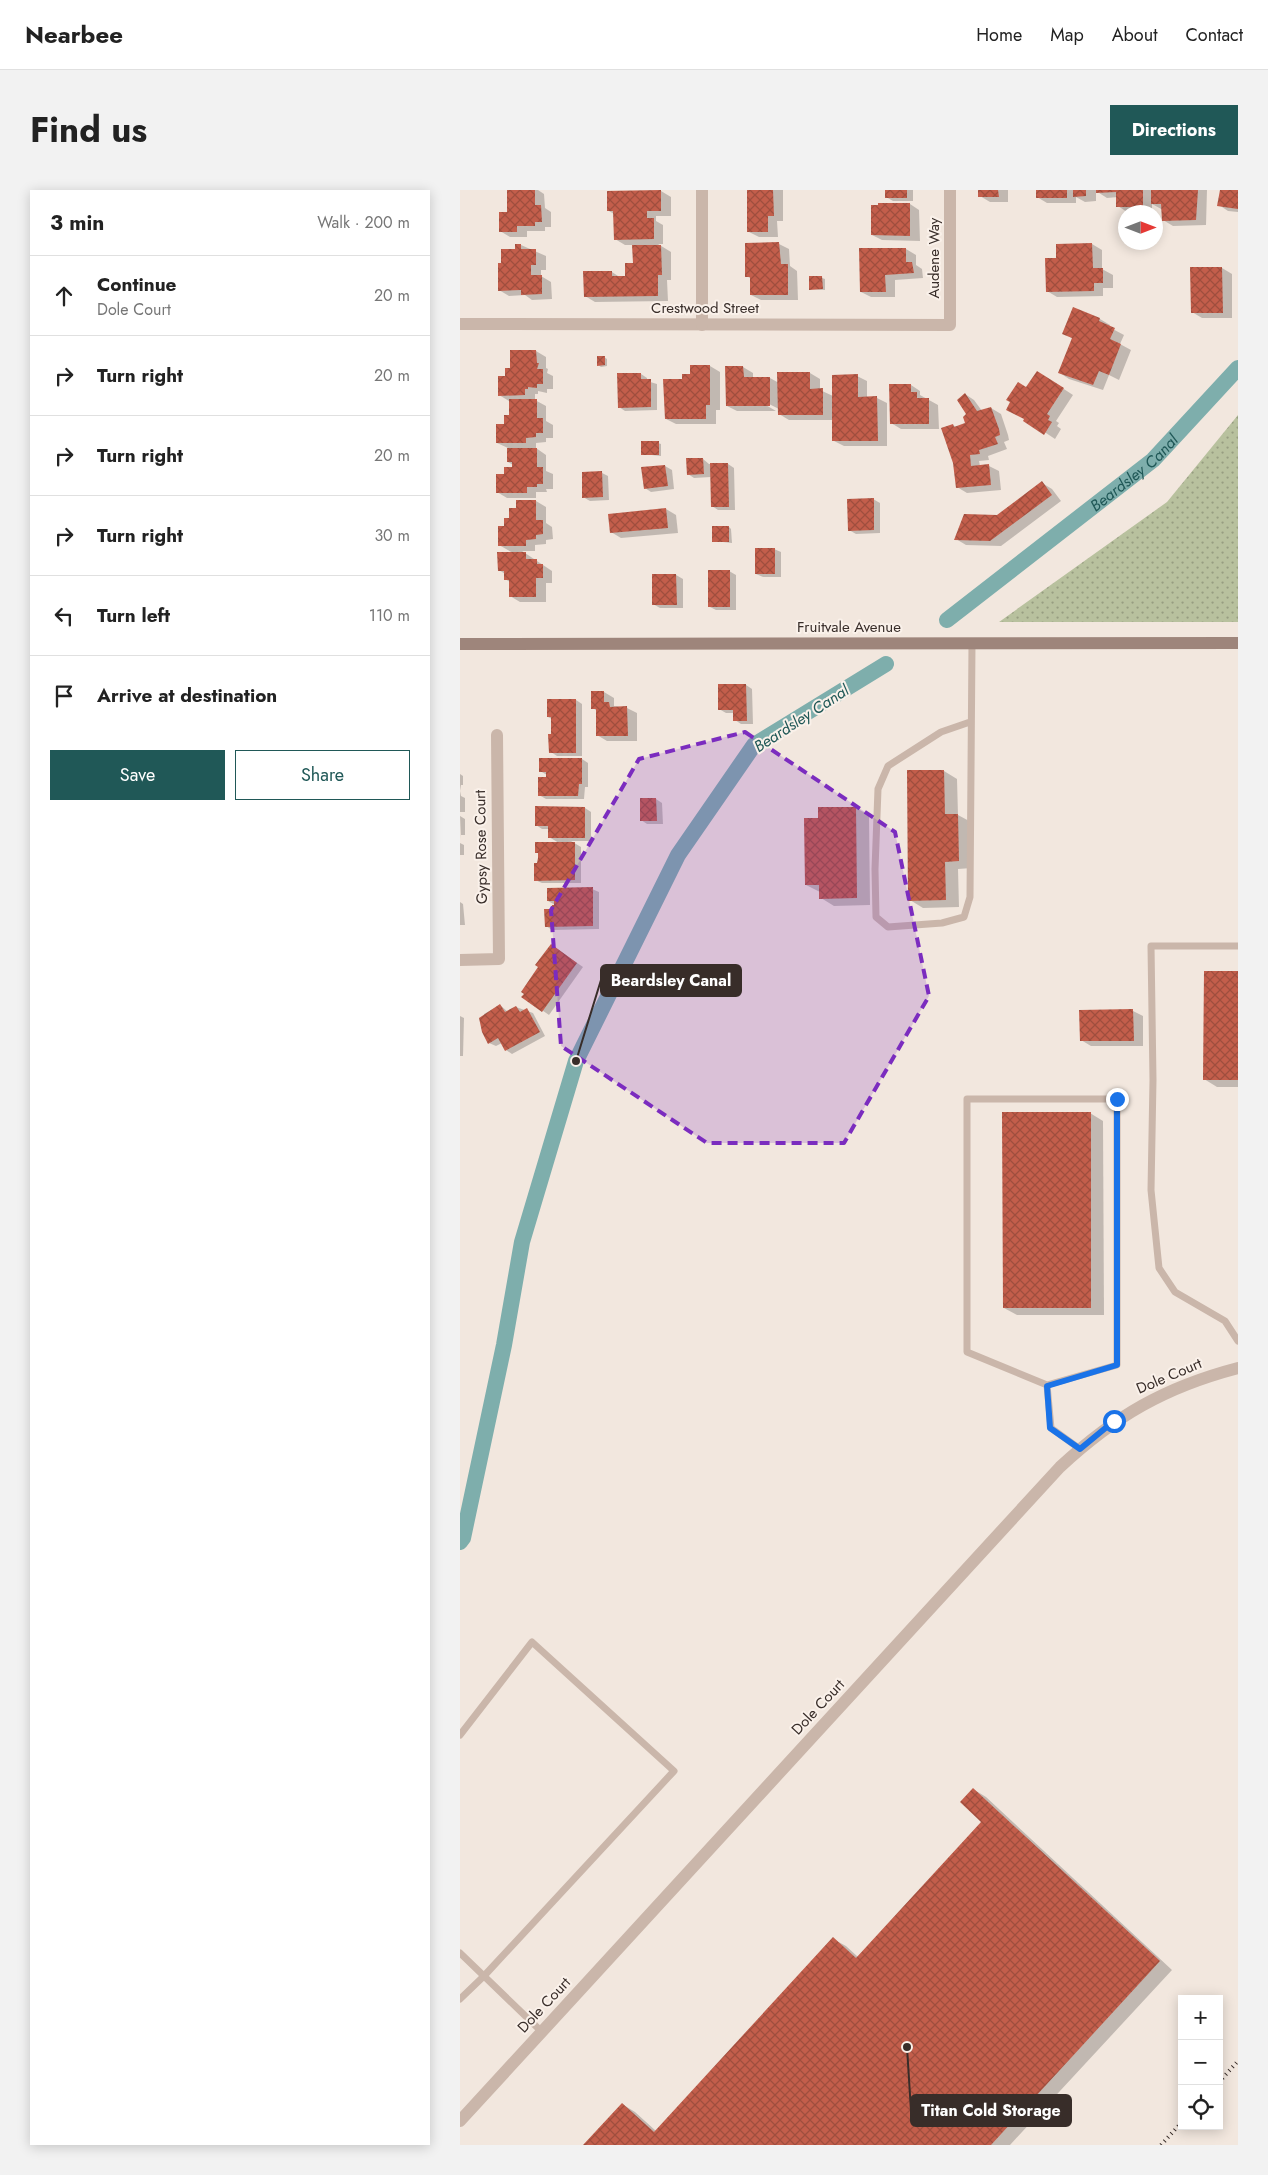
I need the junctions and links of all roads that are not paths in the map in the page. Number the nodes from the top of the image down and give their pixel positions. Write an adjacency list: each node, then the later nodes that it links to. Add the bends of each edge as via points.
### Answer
1 (702, 190): 4 (street)
2 (950, 190): 5 (street, Audene Way)
3 (460, 324): 4 (street, Crestwood Street)
4 (702, 325): 5 (street, Crestwood Street)
5 (950, 325)
6 (1238, 643): 8 (main road, Fruitvale Avenue)
7 (460, 644): 8 (main road, Fruitvale Avenue)
8 (972, 644): 9 (lane)
9 (970, 722): 9 (lane, via 941,732 888,766 878,789 876,917 888,927 942,923 964,917 970,897)
10 (497, 735): 12 (street, Gypsy Rose Court, via 499,959)
11 (1238, 946): 13 (lane, via 1151,946 1151,1190 1159,1268 1175,1292 1225,1321)
12 (460, 960)
13 (1238, 1341)
14 (1238, 1368): 16 (street, Dole Court, via 1177,1388 1145,1403 1114,1421)
15 (1047, 1386): 15 (lane, via 1117,1365 1117,1099 967,1099 967,1352); 16 (lane, via 1050,1428)
16 (1080, 1449): 21 (street, Dole Court)
17 (460, 1735): 19 (lane, via 532,1642 674,1771)
18 (460, 1953): 19 (lane)
19 (484, 1976): 20 (lane); 21 (lane)
20 (460, 2000)
21 (542, 2032): 22 (street, Dole Court)
22 (460, 2121)

